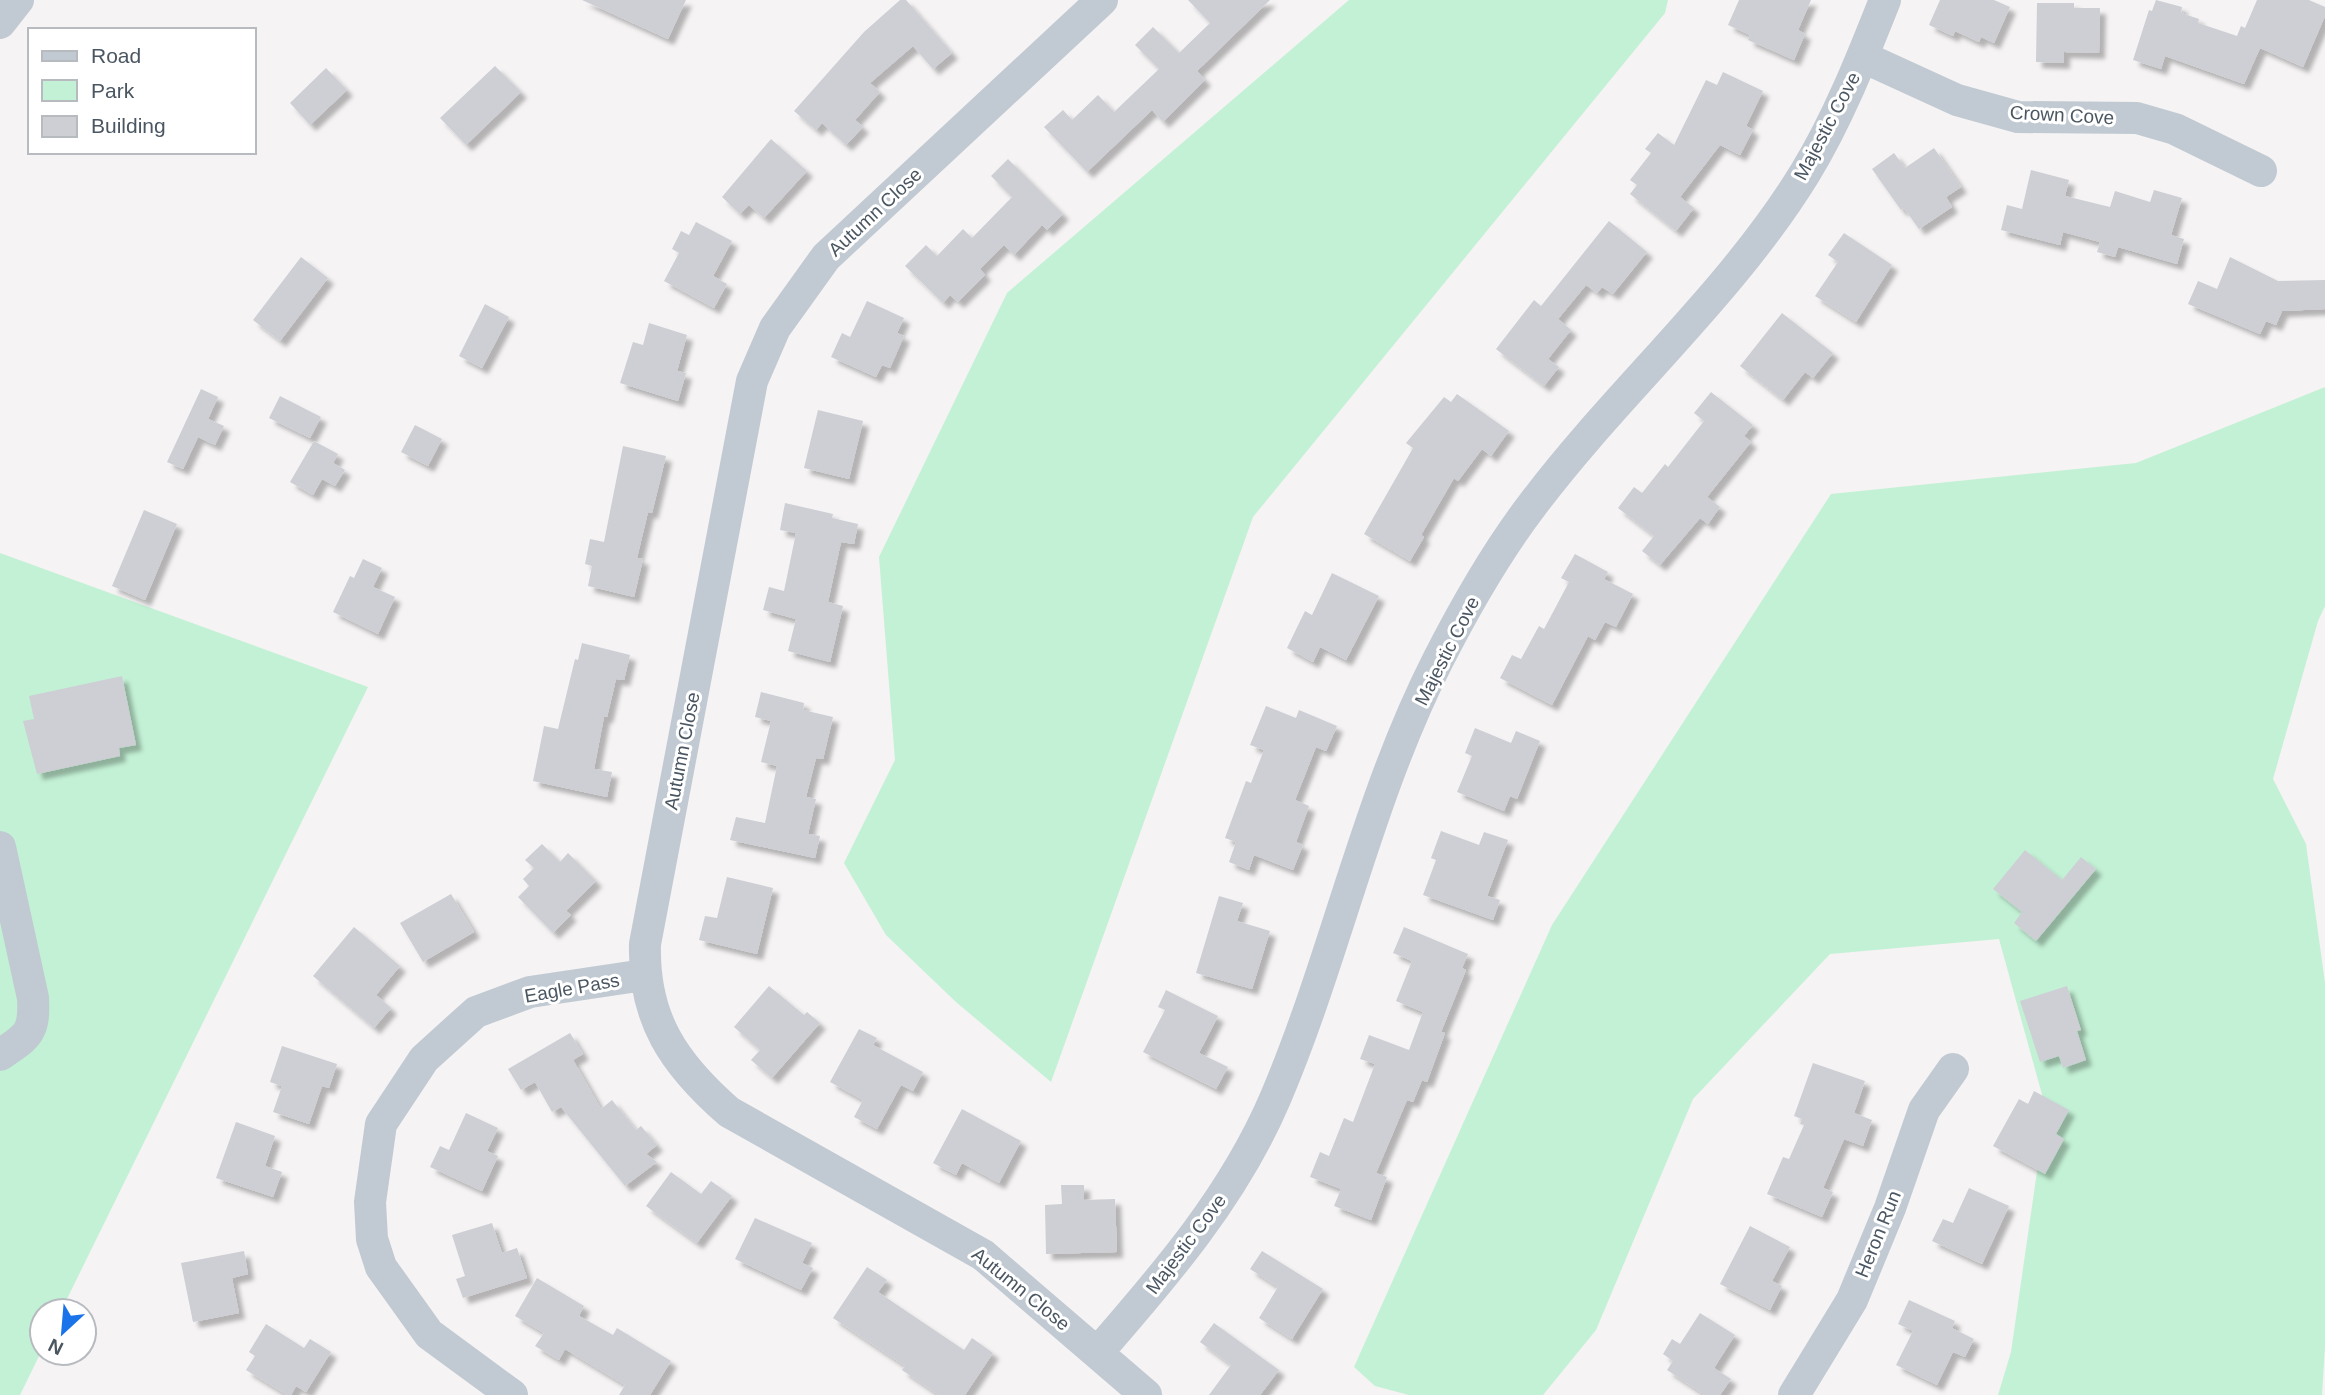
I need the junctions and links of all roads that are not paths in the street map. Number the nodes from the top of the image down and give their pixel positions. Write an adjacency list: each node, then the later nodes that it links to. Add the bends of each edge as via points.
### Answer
1 (18, 0): 4 (street)
2 (1102, 0): 8 (street, Autumn Close, via 826,257 775,328 752,381 645,944)
3 (1885, 0): 5 (street, Majestic Cove)
4 (0, 23)
5 (1863, 57): 6 (street, Crown Cove, via 1957,100 2018,117 2137,118 2175,128); 11 (street, Majestic Cove, via 1805,172 1728,278 1532,505 1483,582 1438,661 1401,746 1275,1100 1216,1209)
6 (2261, 171)
7 (0, 848): 9 (street, via 33,999 34,1023 25,1038)
8 (644, 975): 11 (street, Autumn Close, via 661,1034 694,1082 729,1112 983,1255); 12 (street, Eagle Pass, via 530,992 476,1013 424,1059 381,1124 370,1202 372,1239 381,1267 429,1334)
9 (0, 1055)
10 (1952, 1069): 14 (street, Heron Run, via 1924,1110 1852,1300)
11 (1098, 1352): 13 (street, Autumn Close)
12 (512, 1395)
13 (1146, 1395)
14 (1794, 1395)

